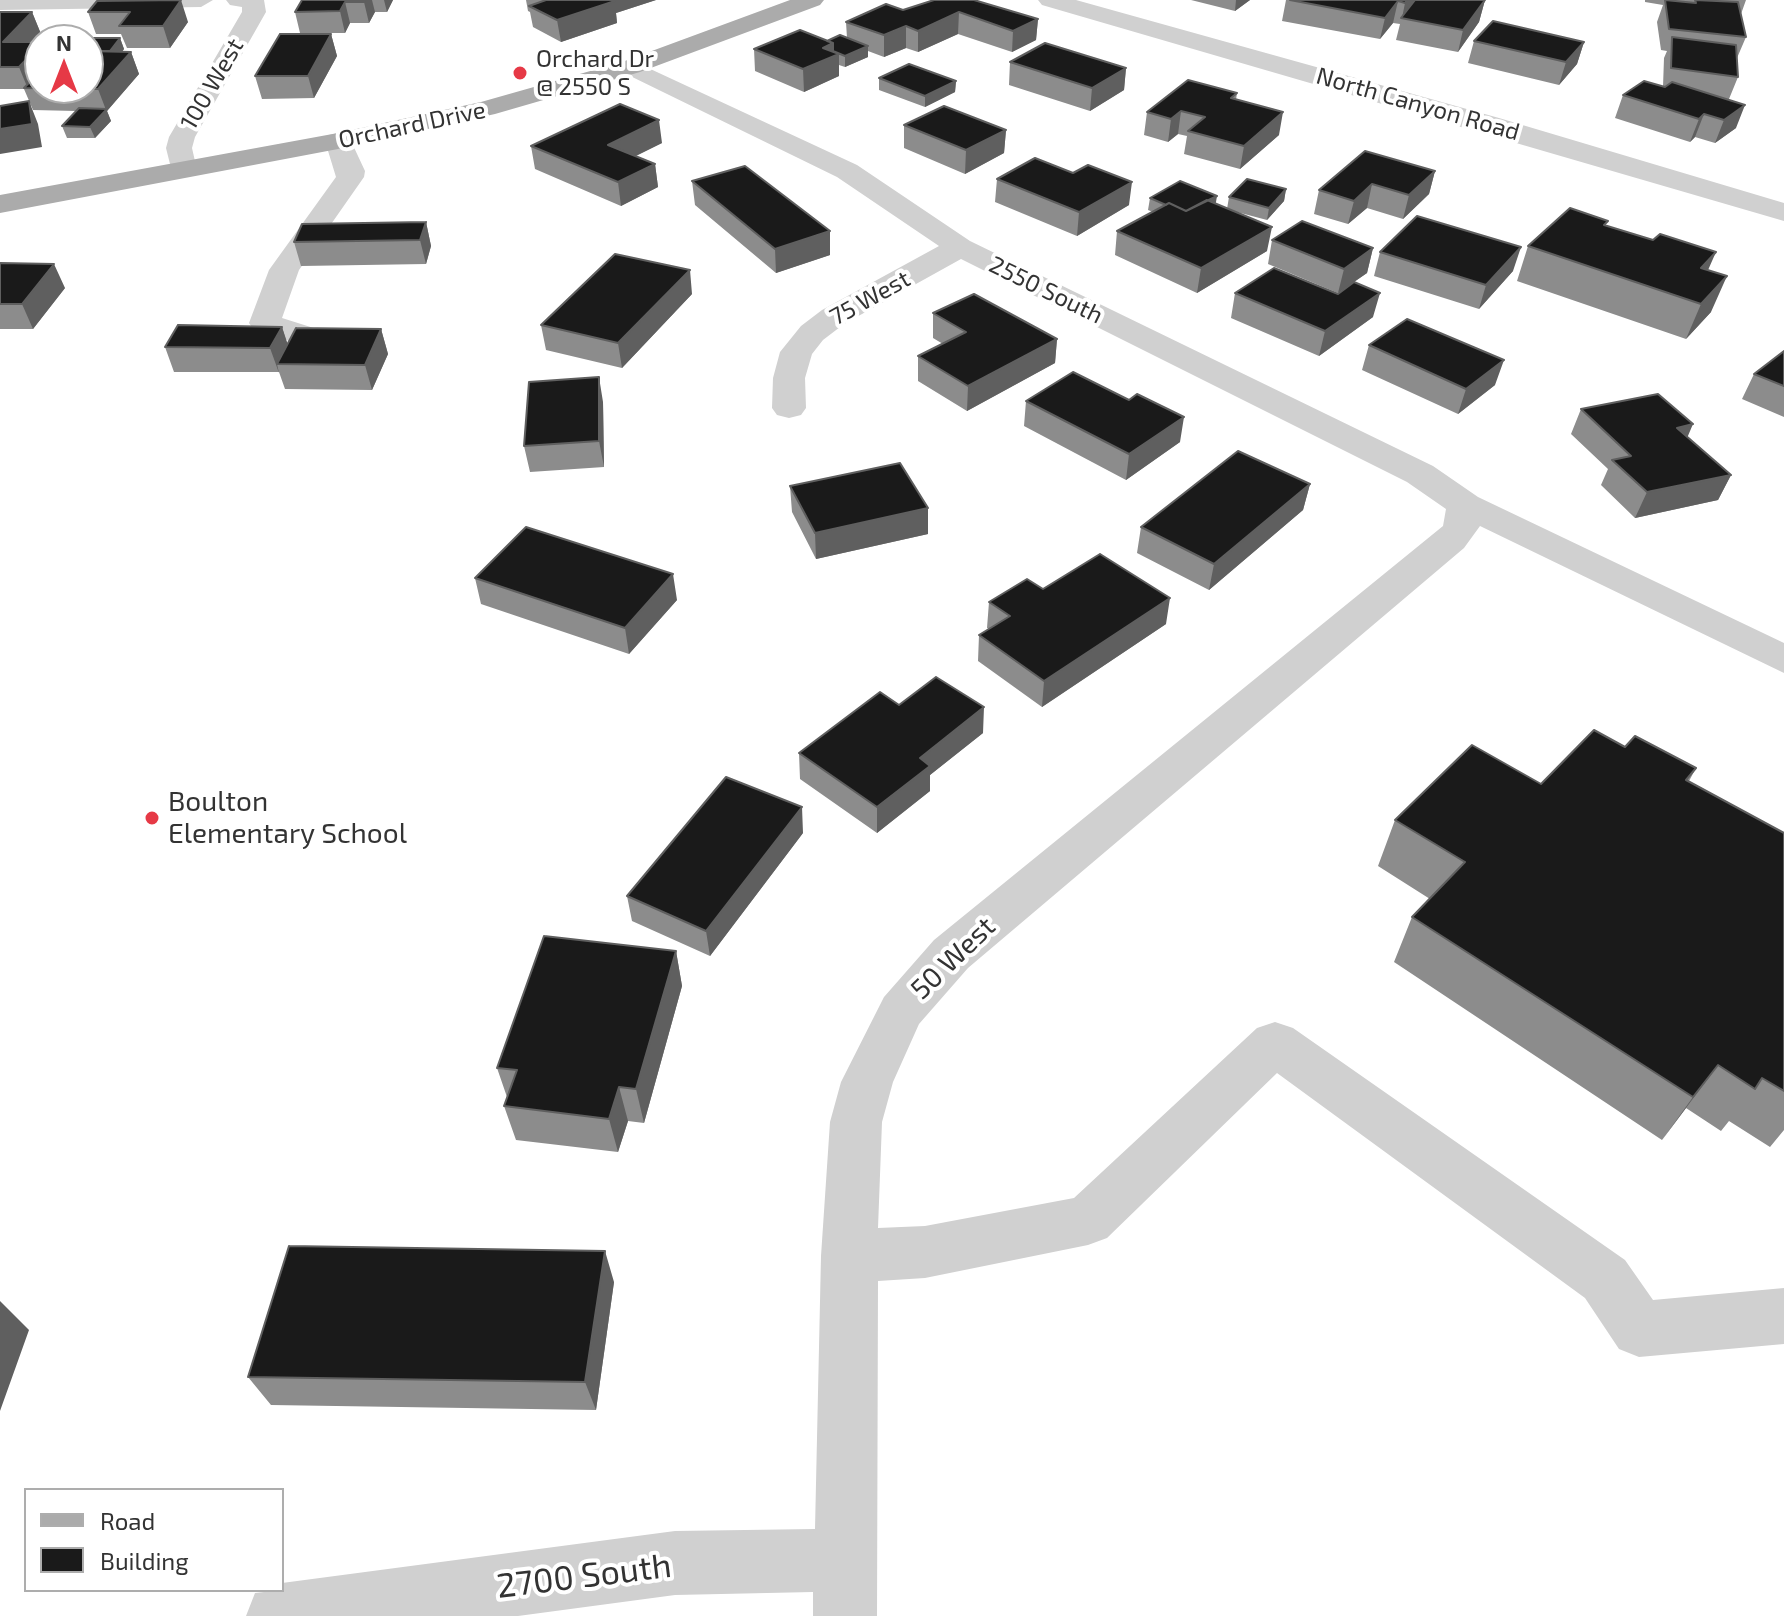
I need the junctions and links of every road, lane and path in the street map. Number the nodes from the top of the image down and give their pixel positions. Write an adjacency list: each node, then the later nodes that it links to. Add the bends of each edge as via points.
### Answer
1 (201, 0): 6 (street)
2 (238, 0): 5 (street)
3 (812, 0): 7 (main road, Orchard Drive)
4 (1050, 0): 11 (street, North Canyon Road)
5 (253, 1): 9 (street, 100 West, via 254,12 182,137)
6 (0, 3)
7 (631, 67): 8 (main road, Orchard Drive, via 486,109); 12 (street, 2550 South, via 869,183)
8 (338, 141): 9 (main road, Orchard Drive); 13 (street, via 350,177 284,270 265,323 317,339)
9 (183, 170): 10 (main road, Orchard Drive)
10 (0, 204)
11 (1784, 212)
12 (960, 247): 14 (street, 75 West, via 812,333 796,352); 15 (street, 2550 South, via 1420,474)
13 (382, 344)
14 (789, 408)
15 (1465, 505): 16 (street, 2550 South); 17 (street, 50 West, via 1461,529 1451,540 924,981 901,1011 867,1082 856,1122)
16 (1784, 659)
17 (849, 1256): 18 (street, via 925,1252 1088,1220 1275,1043 1605,1279 1639,1329); 19 (street, 50 West)
18 (1784, 1316)
19 (845, 1588): 20 (street, 2700 South, via 675,1563)
20 (278, 1616)

